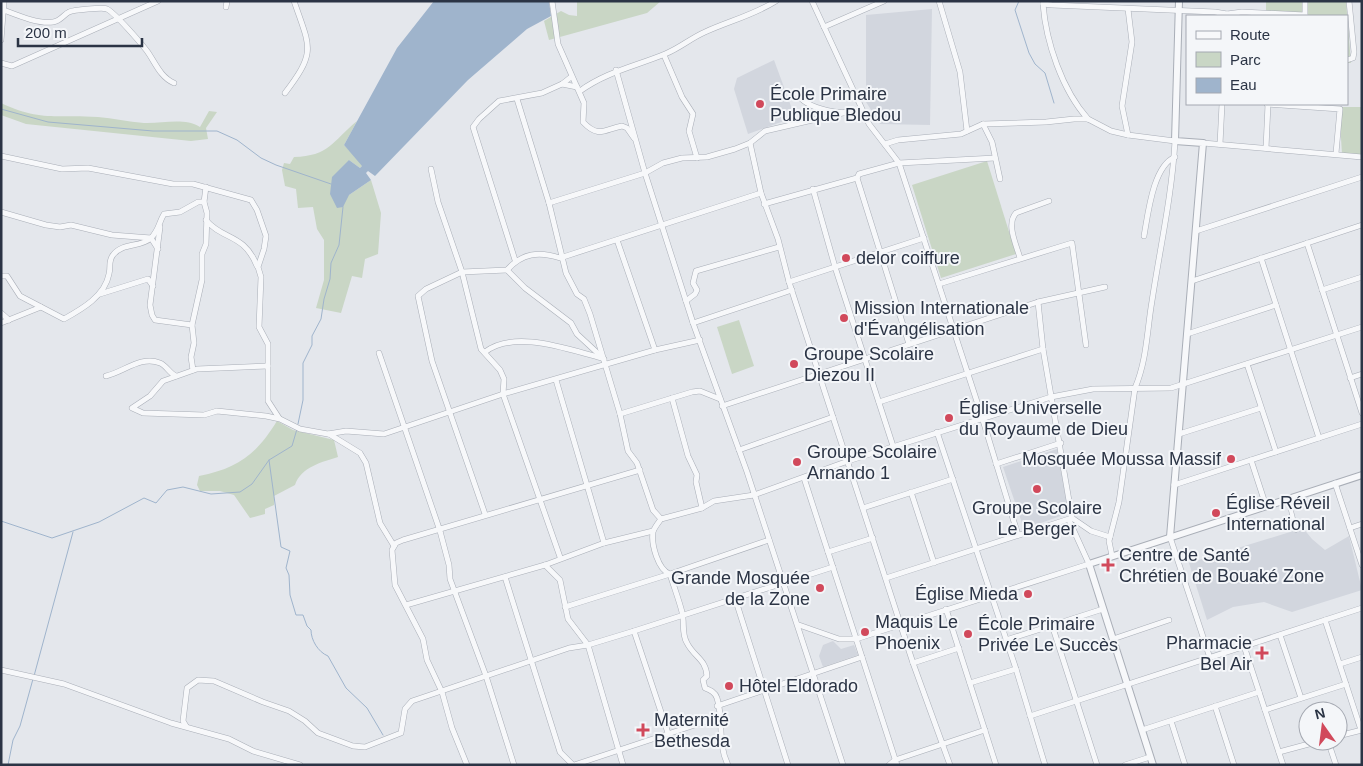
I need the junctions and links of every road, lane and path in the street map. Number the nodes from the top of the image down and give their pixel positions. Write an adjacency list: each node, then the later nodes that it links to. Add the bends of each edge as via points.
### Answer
1 (4, 1): 14 (street)
2 (158, 1): 20 (street)
3 (294, 1): 32 (street, via 304,26 308,51 303,70)
4 (552, 1): 27 (street, via 558,44)
5 (776, 1): 23 (street, via 760,11 702,33 690,43)
6 (812, 1): 21 (street)
7 (884, 1): 21 (street)
8 (939, 1): 41 (street, via 960,72)
9 (1179, 1): 16 (street)
10 (1305, 1): 19 (street)
11 (1350, 1): 24 (street, via 1354,52 1353,58)
12 (1043, 3): 13 (street); 39 (street, via 1051,50 1077,107)
13 (1084, 4): 15 (street)
14 (3, 10): 20 (street, via 38,21 54,22 69,12 98,7); 22 (street)
15 (1128, 10): 16 (street); 42 (street, via 1132,42 1122,106)
16 (1178, 11): 17 (street); 43 (street)
17 (1227, 15): 18 (street, via 1242,12)
18 (1289, 15)
19 (1305, 15)
20 (119, 19): 25 (street, via 12,66); 28 (street, via 164,77)
21 (824, 27): 38 (street)
22 (1, 40)
23 (664, 55): 26 (street); 54 (street, via 682,97 694,114 689,131)
24 (1348, 60)
25 (1, 63)
26 (616, 70): 30 (street); 44 (street)
27 (571, 77): 29 (street); 30 (street)
28 (174, 82)
29 (562, 84): 30 (street); 33 (street)
30 (579, 89): 44 (street, via 586,126 602,133 622,126)
31 (796, 92): 37 (street, via 803,102 812,106)
32 (284, 93)
33 (517, 99): 67 (street); 86 (street, via 499,101 478,119 474,127)
34 (1222, 105): 48 (street)
35 (1268, 105): 49 (street)
36 (1282, 105): 50 (street, via 1340,109)
37 (848, 112): 38 (street); 45 (street, via 765,131)
38 (865, 113): 47 (street, via 869,124)
39 (1088, 119): 40 (street); 42 (street)
40 (983, 124): 41 (street); 55 (street)
41 (967, 131): 47 (street)
42 (1128, 135): 43 (street)
43 (1176, 141): 46 (street); 52 (street)
44 (637, 143): 58 (street)
45 (750, 143): 54 (street); 64 (street)
46 (1203, 143): 48 (street); 74 (street)
47 (885, 144): 56 (street)
48 (1220, 144): 49 (street)
49 (1266, 148): 50 (street)
50 (1336, 153): 53 (street)
51 (1, 156): 62 (street, via 62,168 88,168 128,177)
52 (1174, 157): 75 (street, via 1164,163 1153,190); 137 (street, via 1142,373)
53 (1362, 157)
54 (697, 158): 58 (street, via 663,163)
55 (995, 158): 56 (street); 61 (street)
56 (899, 163): 60 (street, via 859,174); 77 (street)
57 (431, 169): 90 (street, via 438,202)
58 (645, 173): 67 (street); 72 (street)
59 (1362, 177): 74 (street)
60 (857, 178): 63 (street); 82 (street)
61 (1000, 179)
62 (206, 187): 66 (street); 87 (street, via 232,193 255,204 266,236)
63 (813, 190): 68 (street); 88 (street)
64 (761, 193): 68 (street); 72 (street)
65 (1049, 201): 84 (street, via 1012,217)
66 (204, 202): 70 (street); 71 (street, via 180,212 164,214)
67 (549, 203): 83 (street)
68 (764, 204): 80 (street)
69 (2, 212): 76 (street, via 46,225 72,225 112,235)
70 (206, 220): 87 (street, via 242,243); 110 (street, via 202,280)
71 (161, 224): 76 (street); 81 (street)
72 (663, 224): 78 (street); 102 (street)
73 (1362, 225): 79 (street)
74 (1196, 231): 93 (street)
75 (1144, 236)
76 (151, 238): 81 (street); 101 (street, via 127,245 113,254 107,281)
77 (924, 238): 82 (street); 95 (street)
78 (617, 240): 83 (street); 120 (street)
79 (1307, 243): 85 (street); 99 (street)
80 (779, 247): 94 (street); 102 (street, via 696,271 693,283 697,290)
81 (158, 249): 96 (street)
82 (879, 252): 88 (street); 116 (street)
83 (563, 257): 86 (street, via 541,253); 124 (street, via 571,285 584,299)
84 (1020, 258): 95 (street); 100 (street, via 1072,244)
85 (1261, 258): 93 (street); 104 (street)
86 (515, 260): 89 (street)
87 (258, 267): 127 (street, via 261,277 259,327 268,344)
88 (835, 267): 94 (street); 123 (street)
89 (507, 270): 90 (street); 124 (street, via 571,323 577,334)
90 (462, 272): 122 (street, via 481,349); 145 (street, via 418,296 432,361)
91 (1, 276): 105 (street, via 7,276 20,296)
92 (1362, 278): 99 (street)
93 (1192, 281): 113 (street)
94 (789, 282): 98 (street)
95 (939, 284): 112 (street)
96 (153, 286): 101 (street, via 148,279 140,280); 110 (street, via 150,305 155,320)
97 (1105, 287): 100 (street)
98 (792, 290): 109 (street); 129 (street)
99 (1322, 290): 114 (street)
100 (1080, 292): 103 (street); 117 (street)
101 (100, 294): 105 (street, via 64,319)
102 (686, 301): 109 (street)
103 (1038, 302): 112 (street); 118 (street)
104 (1276, 305): 113 (street); 119 (street)
105 (42, 307): 107 (street)
106 (1, 313): 107 (street)
107 (9, 320): 108 (street)
108 (1, 323)
109 (693, 323): 115 (street)
110 (192, 325): 128 (street)
111 (1362, 327): 114 (street)
112 (954, 329): 116 (street); 130 (street)
113 (1187, 334): 136 (street)
114 (1336, 336): 119 (street); 134 (street)
115 (700, 340): 120 (street); 141 (street)
116 (909, 344): 123 (street)
117 (1086, 345)
118 (1043, 349): 130 (street); 139 (street)
119 (1290, 349): 125 (street); 156 (street)
120 (656, 350): 126 (street)
121 (379, 352): 152 (street)
122 (485, 352): 124 (street, via 500,343 517,341 555,345); 138 (street, via 504,379)
123 (864, 358): 129 (street); 142 (street)
124 (604, 359): 126 (street)
125 (1247, 364): 136 (street); 144 (street)
126 (606, 365): 135 (street); 147 (street)
127 (268, 366): 128 (street, via 254,364); 150 (street, via 268,401)
128 (194, 370): 133 (street)
129 (819, 373): 143 (street); 148 (street)
130 (968, 374): 142 (street); 149 (street)
131 (1362, 374): 134 (street)
132 (106, 376): 133 (street, via 153,360)
133 (176, 376): 150 (street, via 163,381 150,396 132,408 143,413 204,415 217,410)
134 (1350, 378): 146 (street)
135 (556, 380): 138 (street); 169 (street)
136 (1183, 383): 137 (street, via 1165,389); 155 (street)
137 (1135, 388): 139 (street, via 1093,389); 187 (street, via 1119,502)
138 (503, 394): 145 (street); 173 (street)
139 (1050, 397): 149 (street); 157 (street)
140 (672, 398): 141 (street, via 700,391); 147 (street); 176 (street, via 688,456 697,475)
141 (720, 399): 143 (street)
142 (879, 402): 158 (street)
143 (722, 406): 159 (street)
144 (1261, 408): 155 (street); 160 (street)
145 (451, 411): 152 (street); 178 (street)
146 (1362, 413)
147 (620, 414): 164 (street, via 628,451)
148 (834, 417): 159 (street); 162 (street)
149 (982, 417): 153 (street); 163 (street)
150 (280, 419): 154 (street, via 300,429)
151 (1362, 424): 156 (street)
152 (405, 425): 154 (street, via 384,434 346,431); 184 (street)
153 (937, 432): 158 (street); 167 (street)
154 (328, 434): 192 (street, via 360,453 366,463 380,523)
155 (1179, 434): 170 (street)
156 (1319, 438): 160 (street)
157 (1061, 443): 163 (street); 180 (street)
158 (893, 446): 162 (street)
159 (740, 450): 172 (street)
160 (1276, 452): 161 (street)
161 (1251, 460): 170 (street); 175 (street)
162 (848, 461): 166 (street); 177 (street)
163 (996, 464): 186 (street)
164 (640, 470): 169 (street); 179 (street, via 653,510)
165 (1362, 475): 168 (street)
166 (804, 478): 172 (street); 194 (street)
167 (953, 479): 171 (street); 193 (street)
168 (1335, 483): 174 (street); 182 (street)
169 (586, 485): 173 (street); 191 (street)
170 (1174, 485): 188 (street)
171 (911, 492): 177 (street); 197 (street)
172 (754, 495): 176 (street, via 721,499); 190 (street)
173 (541, 498): 178 (street); 196 (street)
174 (1288, 498): 175 (street); 183 (street)
175 (1266, 506): 188 (street)
176 (702, 508): 179 (street)
177 (863, 508): 189 (street)
178 (486, 514): 184 (street)
179 (661, 518): 185 (street)
180 (1071, 519): 186 (street); 187 (street, via 1091,531); 198 (street)
181 (1362, 524): 182 (street)
182 (1350, 528): 200 (street)
183 (1296, 530)
184 (440, 531): 192 (street, via 403,540); 206 (street, via 450,579)
185 (653, 531): 191 (street); 202 (street, via 660,566)
186 (1018, 535): 193 (street)
187 (1110, 537): 195 (street)
188 (1170, 537): 195 (street); 230 (street)
189 (873, 538): 194 (street); 204 (street)
190 (769, 540): 202 (street); 205 (street)
191 (604, 543): 196 (street)
192 (394, 546): 209 (street, via 395,585)
193 (976, 549): 197 (street); 207 (street)
194 (828, 552): 201 (street)
195 (1112, 556): 198 (street)
196 (560, 557): 199 (street)
197 (934, 563): 204 (street)
198 (1089, 564): 207 (street); 212 (street)
199 (545, 565): 203 (street); 210 (street, via 560,580)
200 (1362, 565)
201 (833, 567): 205 (street); 222 (street)
202 (670, 574): 210 (street); 214 (street)
203 (505, 577): 206 (street); 231 (street)
204 (886, 578): 217 (street)
205 (784, 583): 208 (street); 218 (street)
206 (456, 592): 209 (street); 237 (street)
207 (991, 595): 213 (street); 224 (street)
208 (735, 598): 214 (street); 241 (street)
209 (406, 605): 242 (street, via 414,626 421,634 427,660)
210 (565, 607): 225 (street, via 568,619)
211 (1362, 608): 216 (street)
212 (1103, 609): 219 (street); 223 (street)
213 (946, 610): 217 (street); 227 (street)
214 (683, 615): 220 (street); 246 (street, via 686,642 704,663 705,688 717,698)
215 (1169, 620): 223 (street)
216 (1325, 620): 221 (street); 233 (street)
217 (901, 624): 222 (street); 232 (street)
218 (799, 625): 222 (street, via 839,639); 236 (street)
219 (1052, 625): 224 (street); 245 (street)
220 (634, 631): 225 (street); 256 (street)
221 (1280, 635): 226 (street); 244 (street)
222 (856, 639): 229 (street)
223 (1113, 639): 239 (street)
224 (1006, 640): 234 (street)
225 (588, 645): 231 (street); 260 (street)
226 (1244, 646): 230 (street); 243 (street)
227 (959, 648): 232 (street); 238 (street)
228 (1362, 657): 233 (street)
229 (862, 658): 236 (street); 264 (street)
230 (1210, 658): 239 (street)
231 (533, 661): 237 (street); 268 (street, via 560,752)
232 (914, 663): 258 (street)
233 (1340, 664): 240 (street)
234 (1016, 669): 238 (street); 250 (street)
235 (1, 670): 252 (street, via 64,684)
236 (815, 673): 241 (street); 272 (street)
237 (486, 676): 242 (street); 267 (street)
238 (970, 683): 253 (street)
239 (1126, 684): 245 (street); 254 (street)
240 (1346, 684): 244 (street); 255 (street)
241 (765, 689): 246 (street); 271 (street)
242 (442, 692): 252 (street, via 412,701 405,709 401,733 365,747 326,737 289,711 204,680 198,680 187,688 183,721); 266 (street)
243 (1259, 692): 247 (street); 248 (street)
244 (1301, 698): 248 (street)
245 (1077, 701): 250 (street); 277 (street)
246 (717, 706): 249 (street)
247 (1215, 706): 251 (street); 281 (street)
248 (1265, 710): 262 (street)
249 (719, 716): 256 (street); 270 (street, via 720,745)
250 (1030, 716): 276 (street)
251 (1171, 721): 254 (street); 280 (street)
252 (186, 726): 265 (street)
253 (985, 730): 258 (street); 275 (street)
254 (1142, 730): 263 (street)
255 (1361, 730): 257 (street)
256 (668, 733): 260 (street)
257 (1348, 733)
258 (942, 745): 264 (street); 274 (street)
259 (1298, 747): 262 (street)
260 (619, 749): 268 (street); 269 (street)
261 (1331, 751): 283 (street)
262 (1279, 752): 282 (street)
263 (1150, 757): 278 (street); 279 (street)
264 (896, 762): 273 (street)
265 (300, 765)
266 (467, 765)
267 (514, 765)
268 (574, 765)
269 (623, 765)
270 (728, 765)
271 (788, 765)
272 (843, 765)
273 (890, 765)
274 (950, 765)
275 (996, 765)
276 (1045, 765)
277 (1098, 765)
278 (1125, 765)
279 (1153, 765)
280 (1185, 765)
281 (1234, 765)
282 (1283, 765)
283 (1336, 765)

